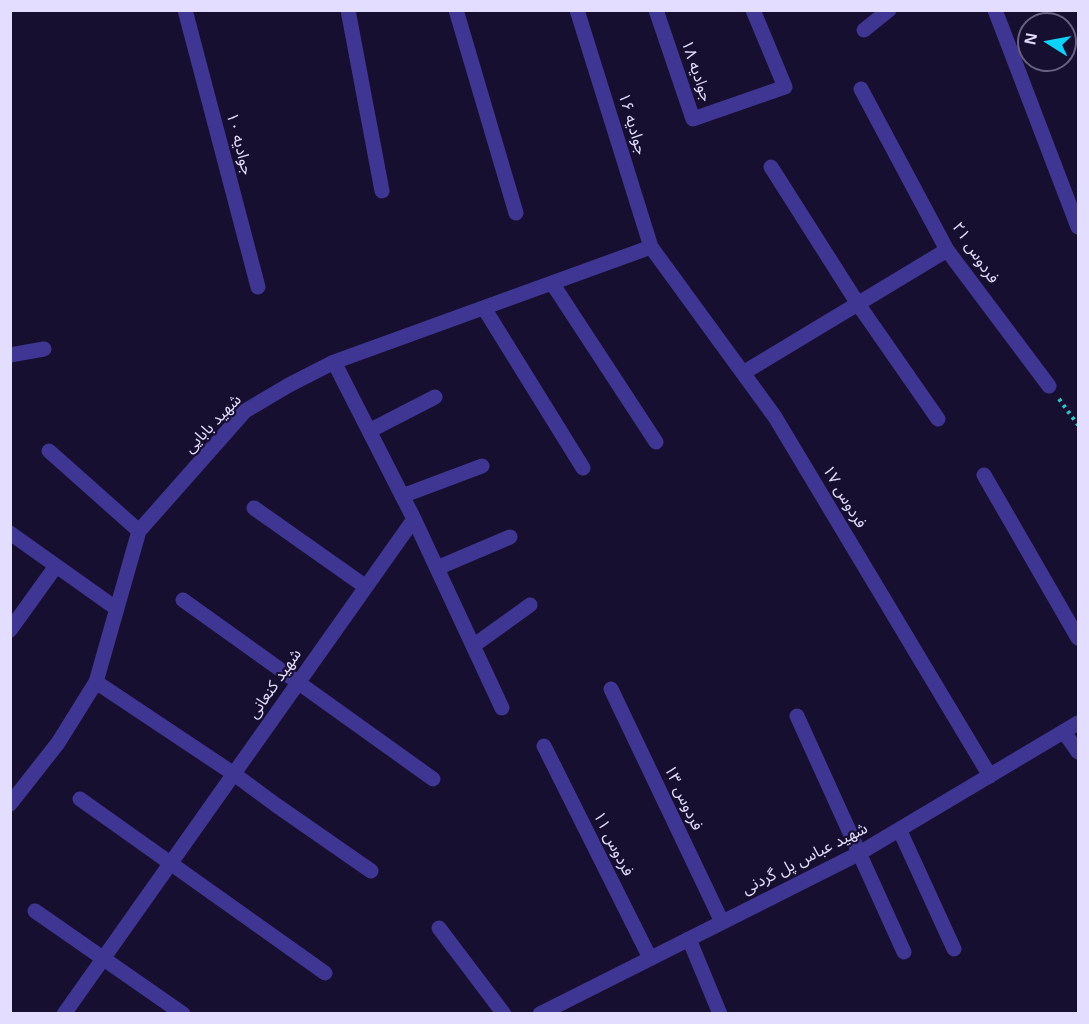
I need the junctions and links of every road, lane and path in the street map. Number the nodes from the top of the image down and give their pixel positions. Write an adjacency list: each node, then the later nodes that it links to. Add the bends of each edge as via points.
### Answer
1 (185, 10): 18 (street, جوادیه ۱۰)
2 (348, 10): 12 (street)
3 (456, 10): 13 (street)
4 (578, 10): 15 (street, جوادیه ۱۶)
5 (656, 10): 6 (street, جوادیه ۱۸, via 693,119 785,87)
6 (753, 10)
7 (889, 10): 9 (street)
8 (995, 10): 14 (street)
9 (864, 30)
10 (861, 89): 16 (street, فردوس ۲۱)
11 (771, 167): 19 (street)
12 (382, 191)
13 (516, 213)
14 (1078, 227)
15 (651, 247): 17 (street, شهید بابایی); 24 (street, فردوس ۱۷)
16 (947, 250): 19 (street); 25 (street, فردوس ۲۱)
17 (552, 284): 20 (street, شهید بابایی); 30 (street)
18 (258, 287)
19 (858, 304): 24 (street); 27 (street)
20 (484, 308): 23 (street, شهید بابایی); 33 (street)
21 (44, 349): 22 (street)
22 (10, 354)
23 (334, 363): 29 (street); 38 (street, شهید بابایی, via 245,411)
24 (743, 373): 60 (street, فردوس ۱۷, via 775,417)
25 (1049, 386): 28 (path)
26 (435, 397): 29 (street)
27 (938, 419)
28 (1078, 425)
29 (369, 431): 35 (street)
30 (656, 442)
31 (49, 451): 38 (street)
32 (482, 466): 35 (street)
33 (583, 468)
34 (984, 474): 48 (street)
35 (402, 496): 37 (street)
36 (254, 508): 43 (street)
37 (414, 519): 42 (street); 43 (street, شهید کنعانی)
38 (139, 531): 46 (street, شهید بابایی)
39 (10, 533): 41 (street)
40 (510, 537): 42 (street)
41 (56, 566): 46 (street); 47 (street)
42 (437, 568): 49 (street)
43 (366, 587): 51 (street, شهید کنعانی)
44 (183, 600): 51 (street)
45 (530, 605): 49 (street)
46 (117, 609): 50 (street, شهید بابایی)
47 (10, 630)
48 (1078, 638)
49 (473, 646): 53 (street)
50 (96, 682): 59 (street); 63 (street, شهید بابایی, via 58,743)
51 (297, 684): 59 (street, شهید کنعانی); 61 (street)
52 (611, 689): 69 (street, فردوس ۱۳)
53 (502, 708)
54 (797, 716): 65 (street)
55 (1078, 723): 56 (street, شهید عباس پل گردنی)
56 (1064, 732): 58 (street); 60 (street, شهید عباس پل گردنی)
57 (544, 746): 74 (street, فردوس ۱۱)
58 (1078, 752)
59 (234, 774): 66 (street, شهید کنعانی); 67 (street)
60 (990, 776): 64 (street, شهید عباس پل گردنی)
61 (433, 780)
62 (80, 799): 66 (street)
63 (10, 804)
64 (900, 831): 65 (street, شهید عباس پل گردنی); 72 (street)
65 (858, 854): 69 (street, شهید عباس پل گردنی); 73 (street)
66 (170, 864): 75 (street, شهید کنعانی); 76 (street)
67 (371, 871)
68 (35, 911): 75 (street)
69 (722, 922): 71 (street, شهید عباس پل گردنی)
70 (439, 928): 79 (street)
71 (689, 939): 74 (street, شهید عباس پل گردنی); 81 (street)
72 (954, 949)
73 (904, 952)
74 (650, 958): 80 (street, شهید عباس پل گردنی)
75 (102, 959): 77 (street, شهید کنعانی); 78 (street)
76 (325, 973)
77 (64, 1014)
78 (183, 1014)
79 (504, 1014)
80 (540, 1014)
81 (720, 1014)

